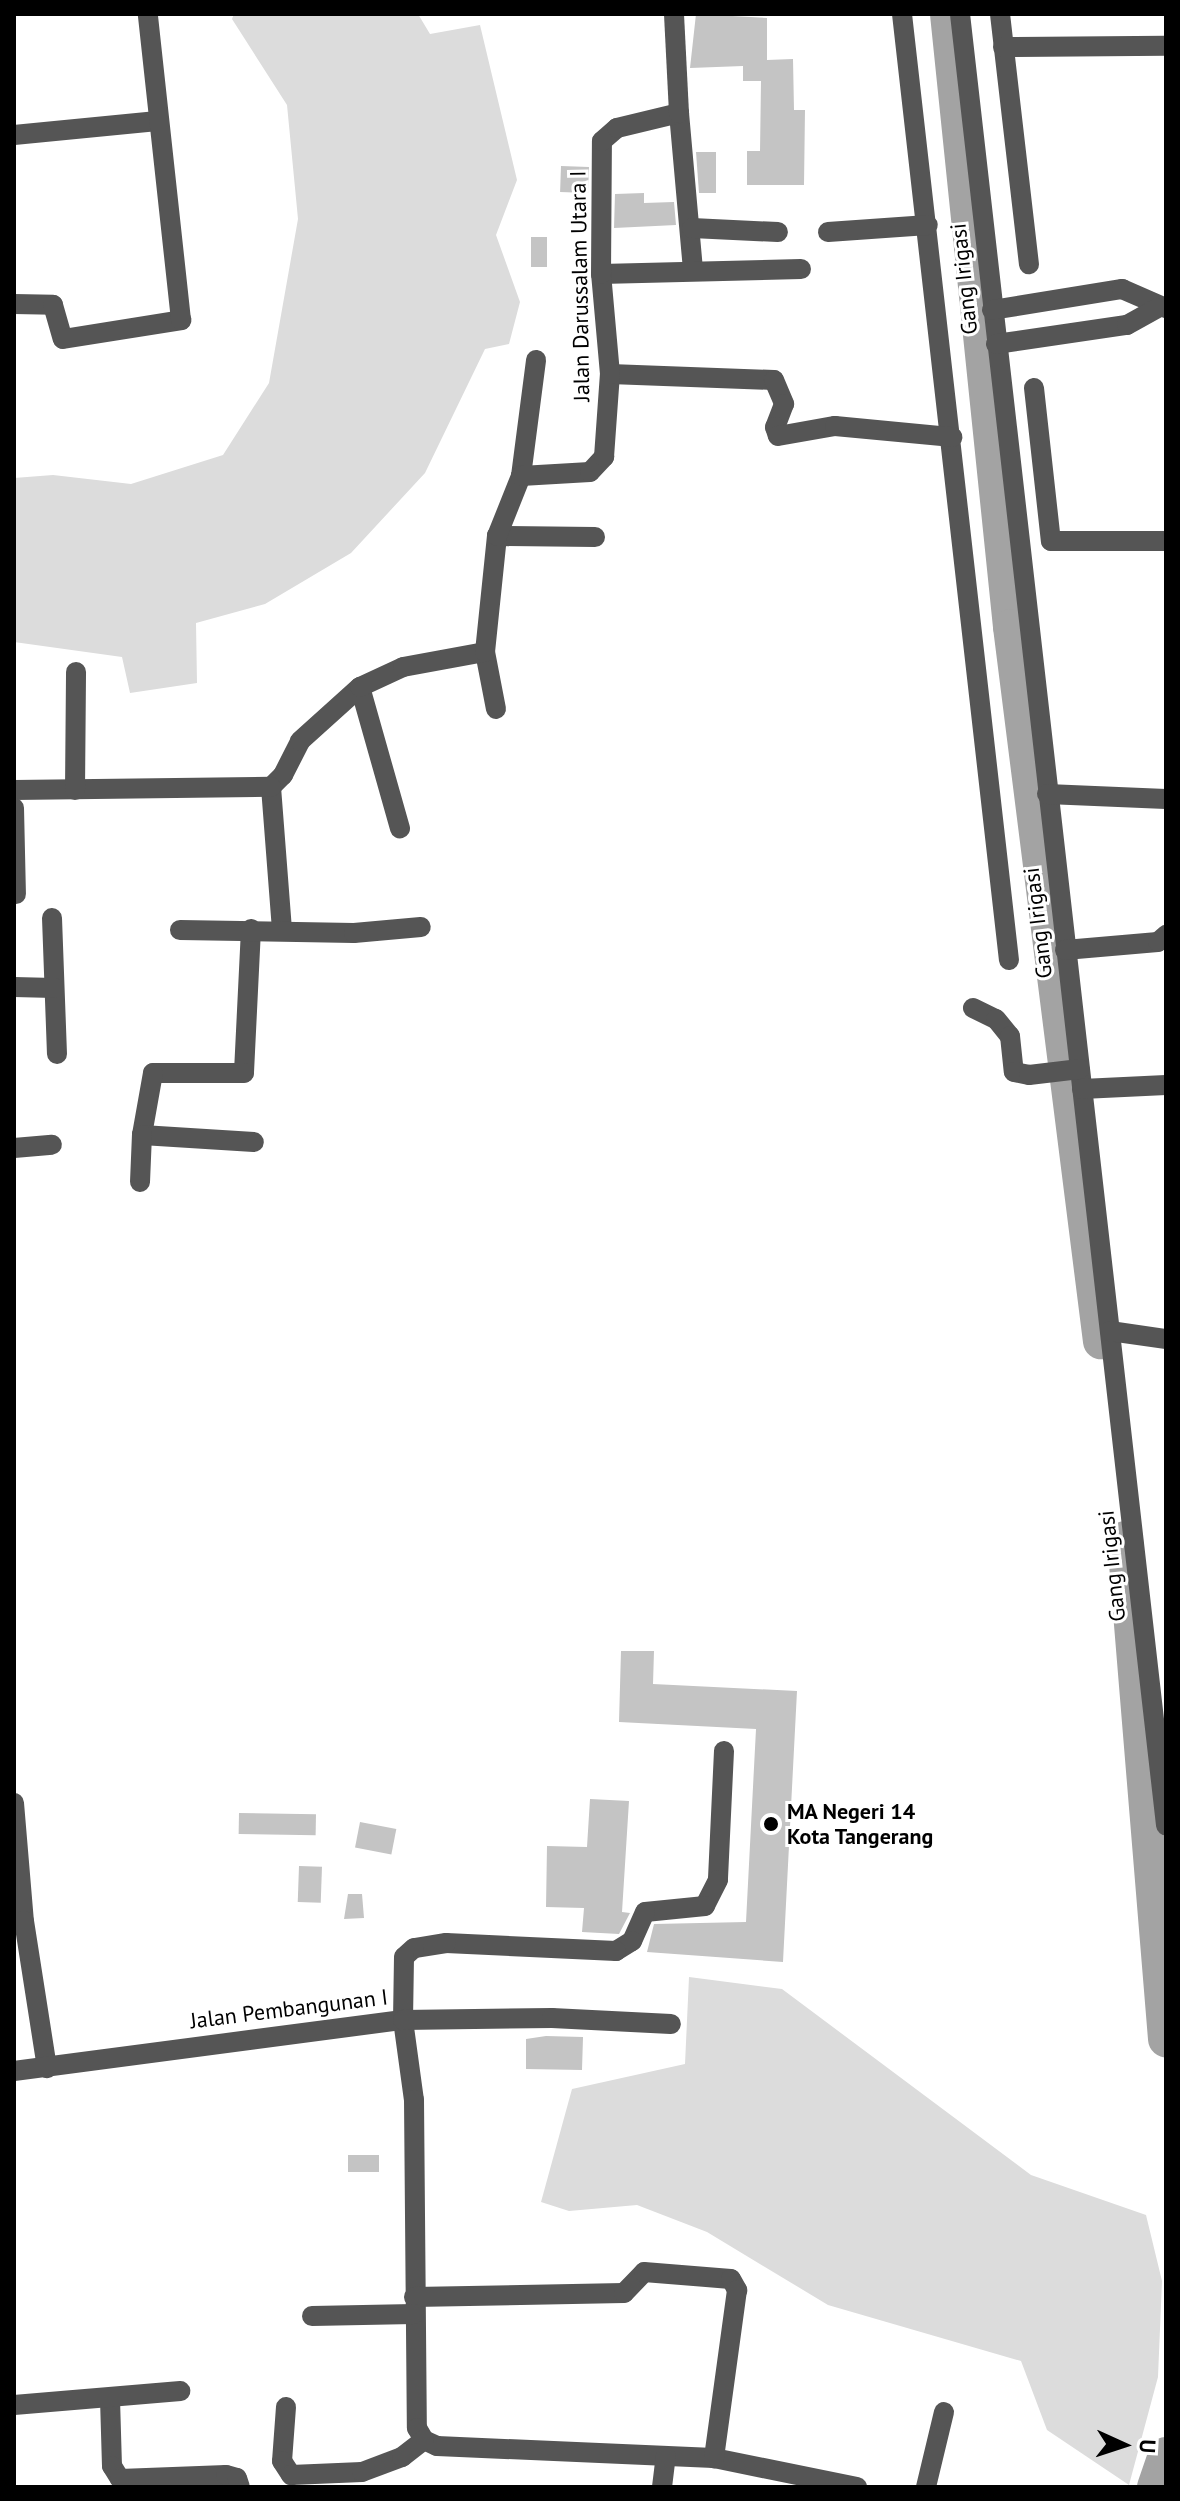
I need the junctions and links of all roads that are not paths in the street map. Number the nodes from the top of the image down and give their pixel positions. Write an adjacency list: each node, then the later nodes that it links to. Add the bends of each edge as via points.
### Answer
1 (148, 14): 9 (street)
2 (674, 14): 8 (street)
3 (902, 14): 11 (street)
4 (960, 14): 21 (street, Gang Irigasi)
5 (1000, 14): 7 (street)
6 (1166, 46): 7 (street)
7 (1003, 47): 15 (street)
8 (679, 113): 12 (street); 18 (street, Jalan Darussalam Utara I, via 617,128 602,141)
9 (157, 121): 10 (street); 19 (street, via 181,320 63,339 53,305)
10 (14, 135)
11 (928, 225): 14 (street); 26 (street)
12 (692, 228): 13 (street); 17 (street)
13 (778, 232)
14 (828, 232)
15 (1029, 264)
16 (801, 269): 17 (street)
17 (693, 270): 18 (street)
18 (601, 274): 24 (street, Jalan Darussalam Utara I)
19 (14, 304)
20 (1162, 308): 21 (street, via 1122,289); 22 (street, via 1127,325)
21 (992, 310): 22 (street, Gang Irigasi)
22 (996, 344): 38 (street, Gang Irigasi)
23 (536, 360): 27 (street)
24 (610, 374): 26 (street, via 774,380 784,404 775,427 778,436 835,426); 27 (street, Jalan Darussalam Utara I, via 604,457 598,467)
25 (1034, 388): 30 (street, via 1051,541)
26 (952, 437): 50 (street)
27 (521, 476): 28 (street)
28 (497, 536): 29 (street); 31 (street)
29 (595, 537)
30 (1166, 541)
31 (485, 652): 33 (street, via 403,667); 34 (street)
32 (76, 672): 37 (street)
33 (360, 687): 35 (street, via 300,741); 41 (street)
34 (496, 709)
35 (271, 787): 37 (street); 46 (street)
36 (14, 790): 37 (street)
37 (75, 790)
38 (1047, 794): 39 (street); 49 (street, Gang Irigasi)
39 (1166, 799)
40 (14, 808): 42 (street)
41 (400, 828)
42 (16, 894)
43 (52, 918): 52 (street)
44 (421, 927): 46 (street, via 354,933)
45 (251, 929): 46 (street); 47 (street); 57 (street, via 244,1073 153,1073)
46 (282, 929)
47 (180, 930)
48 (1166, 935): 49 (street, via 1158,942)
49 (1065, 950): 55 (street, Gang Irigasi)
50 (1009, 960)
51 (14, 987): 52 (street)
52 (54, 988): 54 (street)
53 (973, 1008): 55 (street, via 996,1019 1010,1036 1014,1072)
54 (57, 1054)
55 (1078, 1076): 56 (street); 62 (street, Gang Irigasi)
56 (1166, 1085)
57 (142, 1135): 58 (street); 61 (street)
58 (254, 1142)
59 (52, 1145): 60 (street)
60 (14, 1148)
61 (140, 1182)
62 (1110, 1331): 63 (street); 66 (street, Gang Irigasi)
63 (1166, 1339)
64 (724, 1751): 67 (street, Jalan Pembangunan I, via 718,1880 710,1902 696,1909 645,1912 632,1941 616,1951 446,1943 414,1948 400,1970)
65 (14, 1803): 69 (street, via 24,1921)
66 (1166, 1825)
67 (403, 2020): 68 (street); 69 (street, Jalan Pembangunan I, via 183,2045); 71 (street, via 414,2100)
68 (671, 2024)
69 (47, 2068): 70 (street, Jalan Pembangunan I)
70 (14, 2071)
71 (414, 2305): 72 (street); 78 (street, via 413,2394 417,2428); 80 (street, via 624,2293 644,2272 731,2279 737,2290)
72 (312, 2316)
73 (180, 2391): 74 (street)
74 (110, 2399): 75 (street); 83 (street, via 112,2466 120,2479 226,2475 237,2478)
75 (14, 2405)
76 (286, 2407): 78 (street, via 282,2461 291,2475 362,2472 402,2457)
77 (944, 2412): 87 (street)
78 (424, 2440): 79 (street, via 489,2452)
79 (666, 2456): 80 (street); 84 (street)
80 (714, 2458): 81 (street)
81 (765, 2465): 82 (street); 85 (street)
82 (800, 2480): 86 (street)
83 (240, 2487)
84 (662, 2487)
85 (766, 2487)
86 (857, 2487)
87 (926, 2487)

